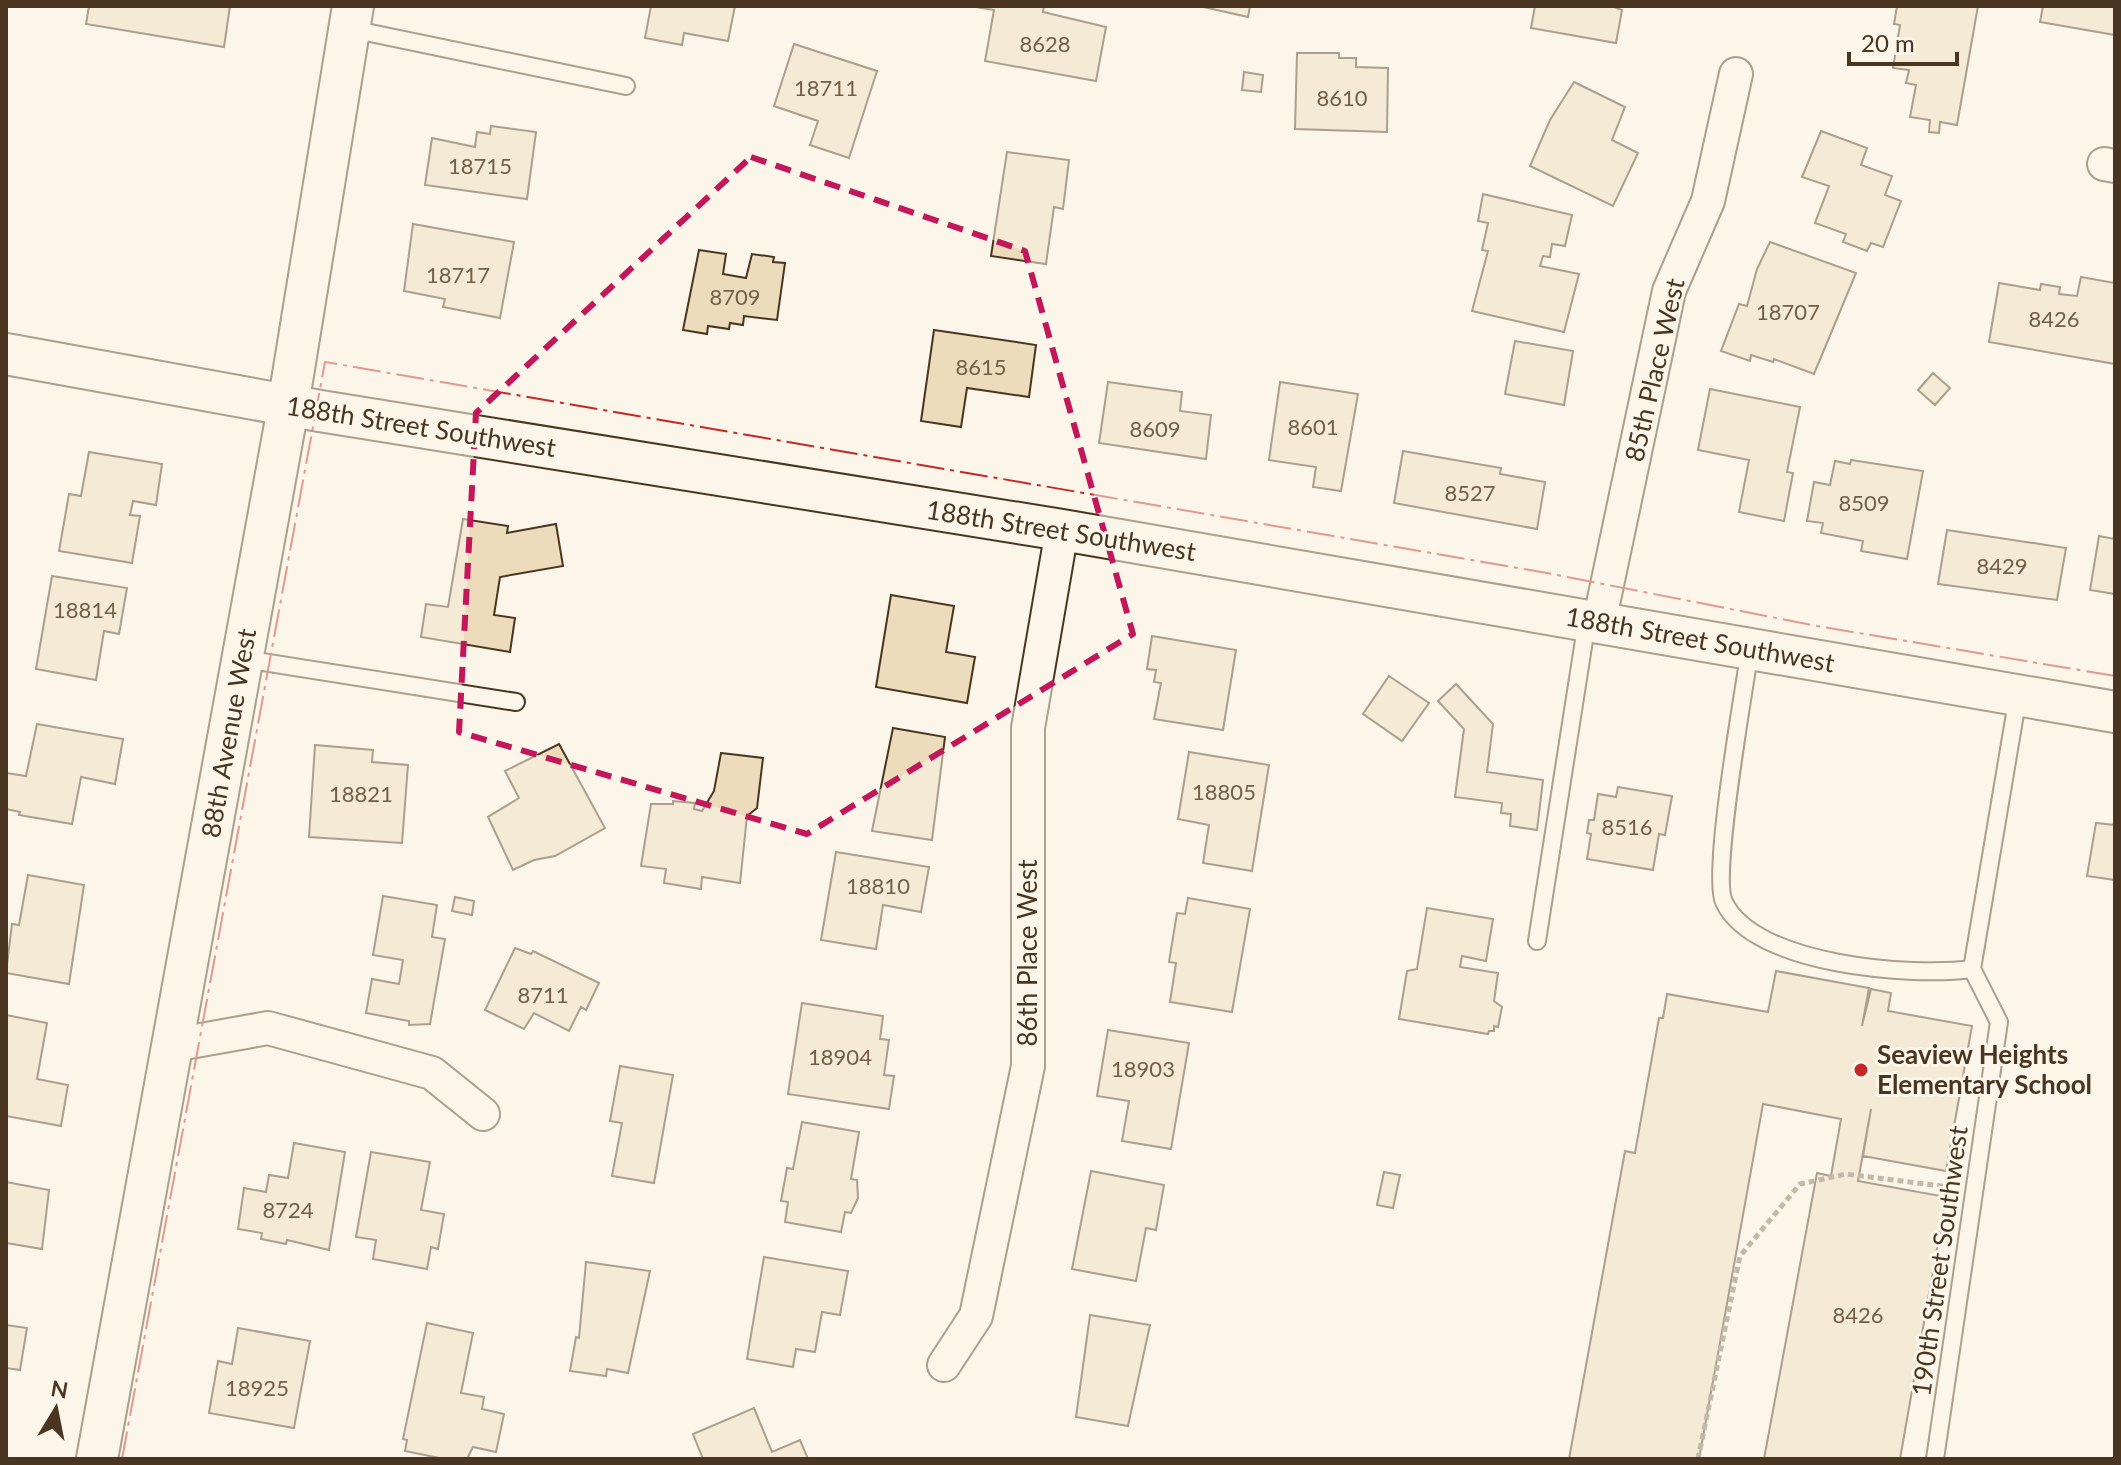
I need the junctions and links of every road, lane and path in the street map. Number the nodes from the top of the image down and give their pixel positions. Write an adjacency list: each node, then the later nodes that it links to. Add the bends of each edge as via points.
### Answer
1 (351, 17): 3 (lane); 5 (street, 88th Avenue West)
2 (1736, 74): 7 (street, 85th Place West, via 1708,201 1669,291)
3 (626, 86)
4 (6, 354): 5 (street, 188th Street Southwest)
5 (288, 406): 6 (street, 188th Street Southwest); 9 (street, 88th Avenue West)
6 (1062, 530): 7 (street, 188th Street Southwest); 18 (street, 86th Place West, via 1028,728 1028,1066 976,1316)
7 (1593, 622): 8 (street, 188th Street Southwest); 13 (lane)
8 (1750, 649): 10 (street, 188th Street Southwest); 14 (lane, via 1722,855 1724,901 1745,927 1780,948 1845,963 1941,973)
9 (242, 659): 11 (lane); 15 (street, 88th Avenue West)
10 (2018, 696): 12 (street, 188th Street Southwest); 14 (lane)
11 (516, 702)
12 (2115, 712)
13 (1537, 941)
14 (1972, 969): 17 (lane, 190th Street Southwest, via 1999,1022)
15 (173, 1045): 16 (street, via 268,1028 432,1073); 19 (street, 88th Avenue West)
16 (483, 1114)
17 (1975, 1191): 20 (path, via 1846,1174 1800,1184 1740,1256); 21 (lane, 190th Street Southwest)
18 (944, 1365)
19 (97, 1459)
20 (1698, 1459)
21 (1935, 1459)

